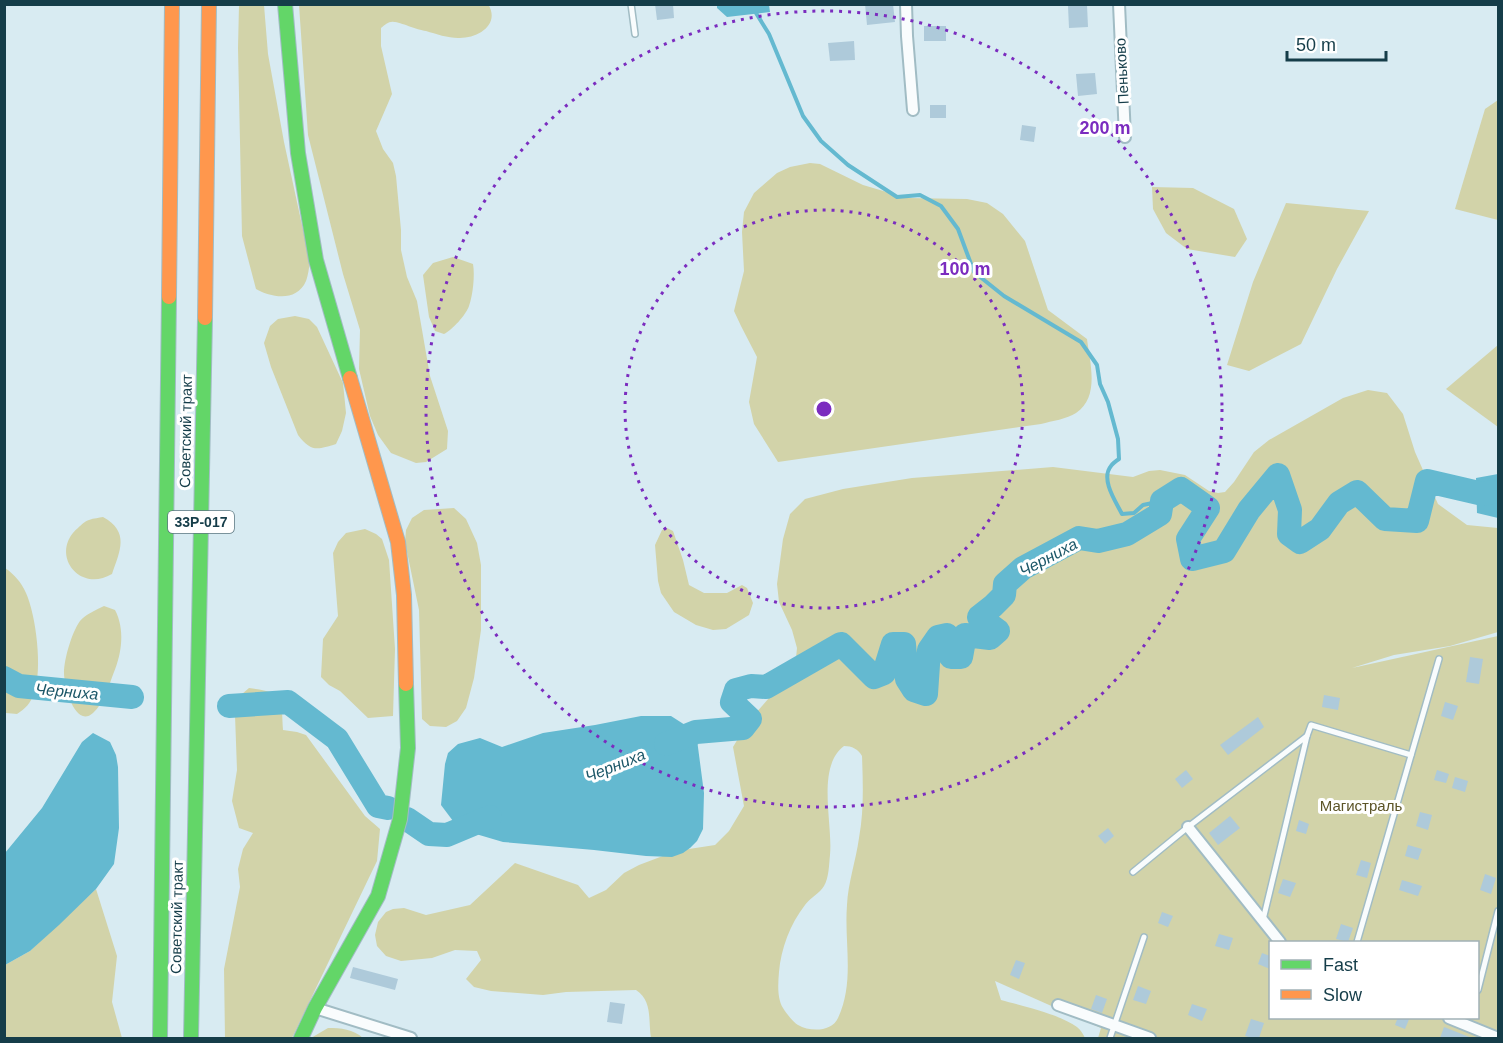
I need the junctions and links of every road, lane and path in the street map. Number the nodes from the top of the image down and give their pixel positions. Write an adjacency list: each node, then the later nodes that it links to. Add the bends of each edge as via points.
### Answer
1 (172, 4): 25 (main road, Советский тракт / 33Р-017)
2 (208, 4): 26 (main road, Советский тракт / 33Р-017)
3 (285, 4): 22 (main road, via 298,153 316,260 398,542 404,595 408,748 400,819 378,896)
4 (632, 4): 7 (lane)
5 (906, 4): 8 (street)
6 (1119, 4): 9 (street, Пеньково)
7 (635, 34)
8 (913, 110)
9 (1125, 136)
10 (1439, 659): 12 (lane)
11 (1308, 736): 12 (lane, via 1311,725); 13 (lane); 16 (lane)
12 (1412, 754): 19 (lane)
13 (1188, 827): 14 (lane); 16 (street)
14 (1133, 872)
15 (1498, 911): 20 (lane)
16 (1262, 922): 18 (street)
17 (1144, 937): 24 (lane)
18 (1279, 941)
19 (1358, 941)
20 (1479, 986)
21 (1058, 1005): 24 (street)
22 (315, 1008): 27 (main road); 28 (street)
23 (1469, 1022): 31 (street)
24 (1114, 1025): 29 (lane); 30 (street)
25 (160, 1038)
26 (191, 1038)
27 (301, 1038)
28 (411, 1038)
29 (1110, 1038)
30 (1150, 1038)
31 (1498, 1038)

